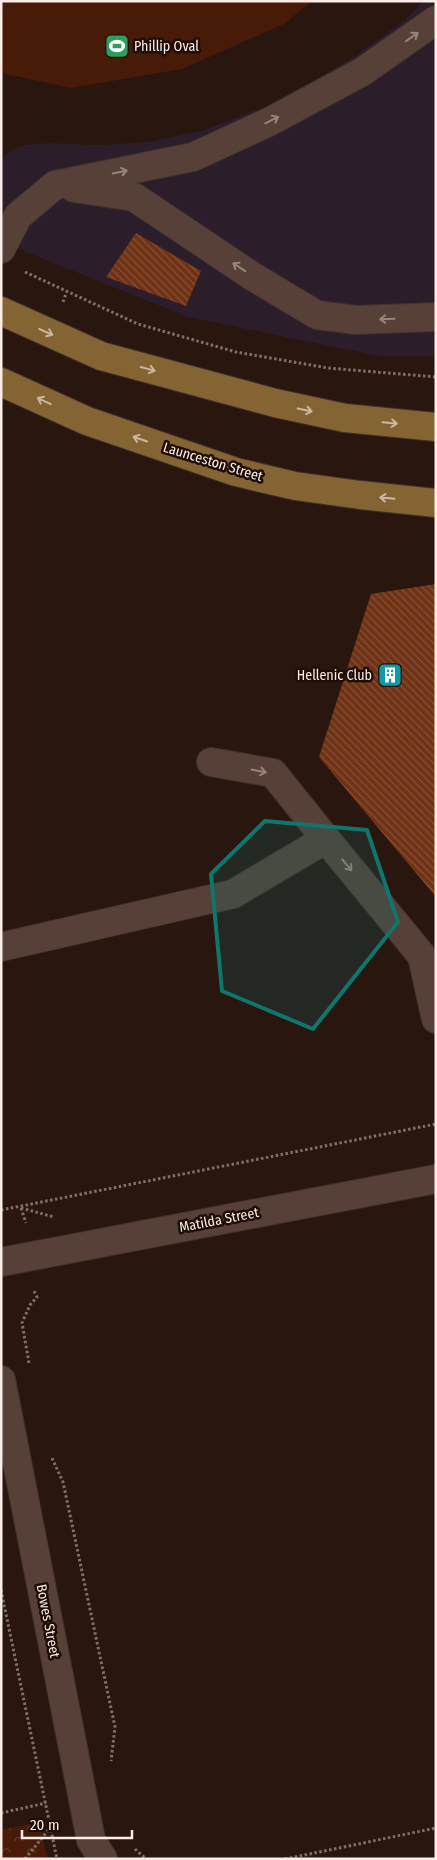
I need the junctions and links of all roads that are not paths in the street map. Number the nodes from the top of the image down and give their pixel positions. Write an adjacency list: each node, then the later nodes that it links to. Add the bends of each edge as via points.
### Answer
1 (436, 20): 2 (street, one-way to 1, via 193,157 269,122 362,72)
2 (55, 185): 3 (street, via 18,216); 5 (street, one-way to 2, via 356,320 317,315 134,197)
3 (10, 259)
4 (1, 311): 7 (main road, one-way to 7, via 101,356 275,403 345,418)
5 (436, 317)
6 (1, 382): 8 (main road, Launceston Street, one-way to 6, via 295,486 236,472 87,421)
7 (436, 427)
8 (436, 504)
9 (211, 762): 10 (street, one-way to 10, via 273,773)
10 (326, 839): 11 (street, via 233,894); 12 (street, one-way to 12, via 422,956)
11 (1, 947)
12 (436, 1019)
13 (436, 1179): 14 (street, Matilda Street)
14 (1, 1262)
15 (1, 1380): 16 (street, Bowes Street, via 91,1840)
16 (102, 1859)

